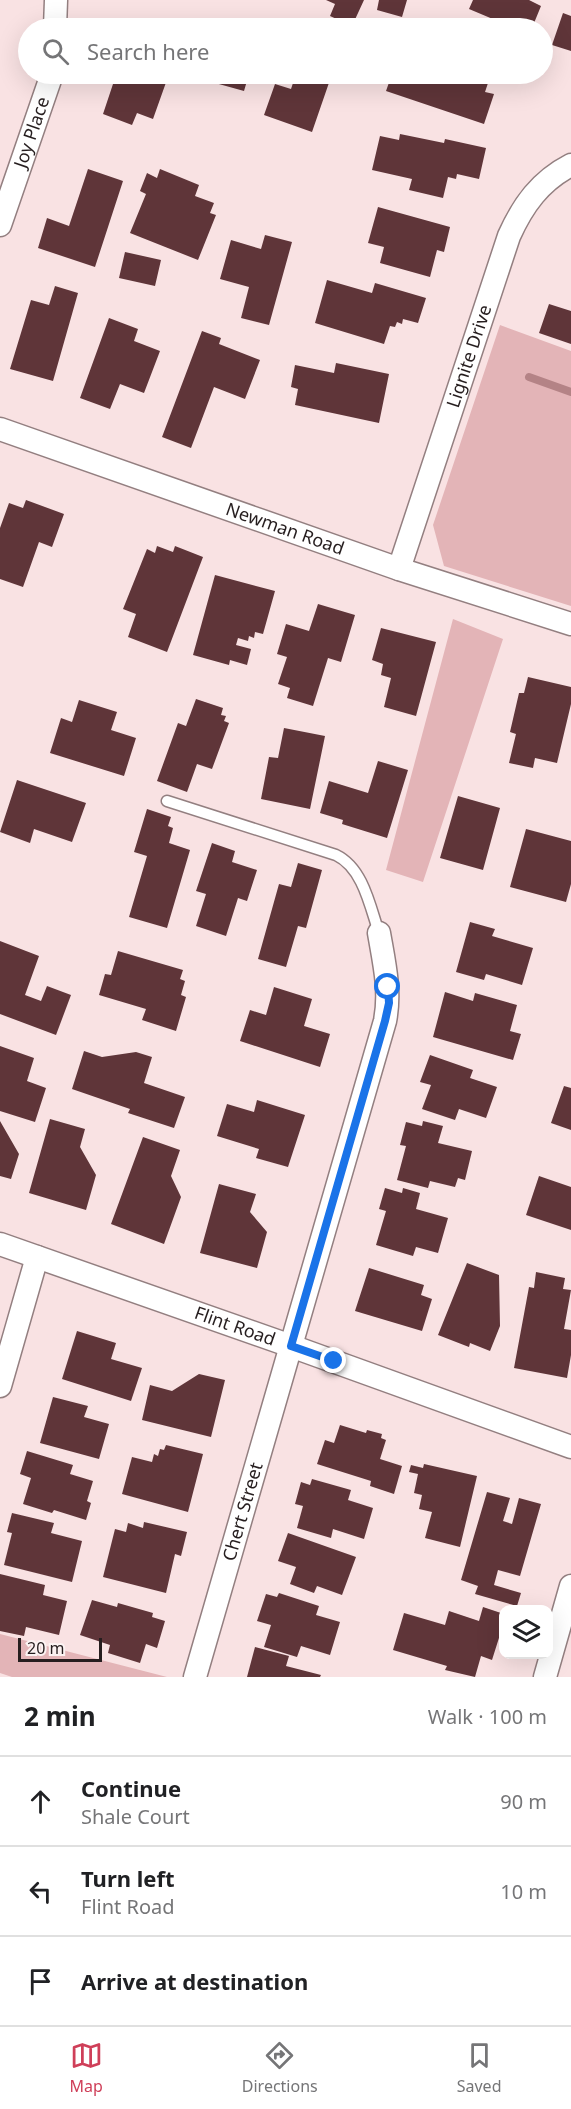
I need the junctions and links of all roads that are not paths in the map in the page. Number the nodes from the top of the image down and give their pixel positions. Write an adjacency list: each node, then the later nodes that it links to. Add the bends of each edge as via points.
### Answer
1 (56, 0): 2 (street)
2 (55, 18)
3 (49, 84): 5 (street, Joy Place)
4 (571, 165): 7 (street, Lignite Drive, via 534,192 509,236)
5 (0, 225)
6 (0, 429): 7 (street, Newman Road)
7 (399, 569): 8 (street, Newman Road)
8 (571, 624)
9 (167, 801): 10 (lane, via 346,860 363,885)
10 (379, 933): 13 (street, Chert Street, via 388,995 385,1021)
11 (0, 1244): 12 (street, Flint Road)
12 (37, 1257): 13 (street, Flint Road); 14 (street)
13 (291, 1346): 15 (street, Flint Road); 17 (street, Chert Street)
14 (0, 1386)
15 (571, 1447)
16 (571, 1586): 18 (street)
17 (195, 1677)
18 (544, 1677)

